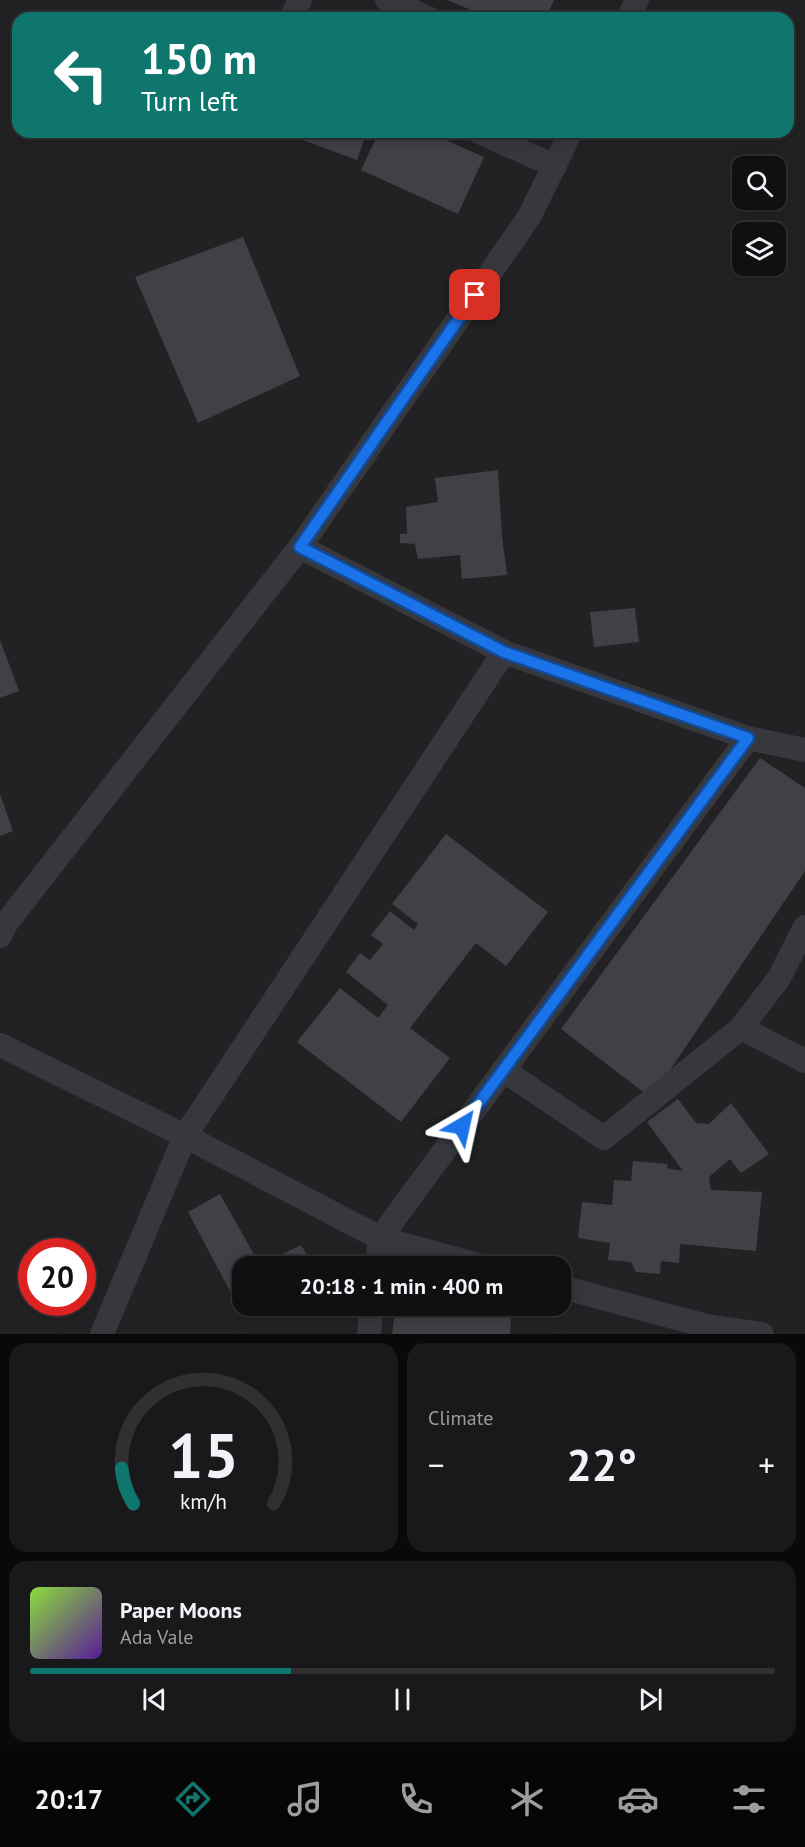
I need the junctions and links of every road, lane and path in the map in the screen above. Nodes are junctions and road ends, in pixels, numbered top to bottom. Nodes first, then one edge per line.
1 (387, 0) edge
2 (414, 12) edge
3 (496, 138) edge
4 (569, 138) edge
5 (555, 166) junction
6 (300, 547) junction
7 (504, 652) junction
8 (748, 738) junction
9 (805, 750) edge
10 (2, 924) edge
11 (805, 927) edge
12 (741, 1028) junction
13 (0, 1045) edge
14 (805, 1061) edge
15 (503, 1070) junction
16 (185, 1136) junction
17 (380, 1238) junction
18 (378, 1256) edge
19 (446, 1256) edge
20 (571, 1290) edge
21 (371, 1316) edge
22 (102, 1334) edge
23 (369, 1334) edge
24 (762, 1334) edge

1 - 2 lane
3 - 5 lane
4 - 5 lane
5 - 6 lane
6 - 7 lane
6 - 10 lane
7 - 8 lane
7 - 16 lane
8 - 9 lane
8 - 15 lane
11 - 12 lane
12 - 14 lane
12 - 15 lane
13 - 16 lane
15 - 17 lane
16 - 17 lane
16 - 22 lane
17 - 18 lane
17 - 19 lane
20 - 24 lane
21 - 23 lane

